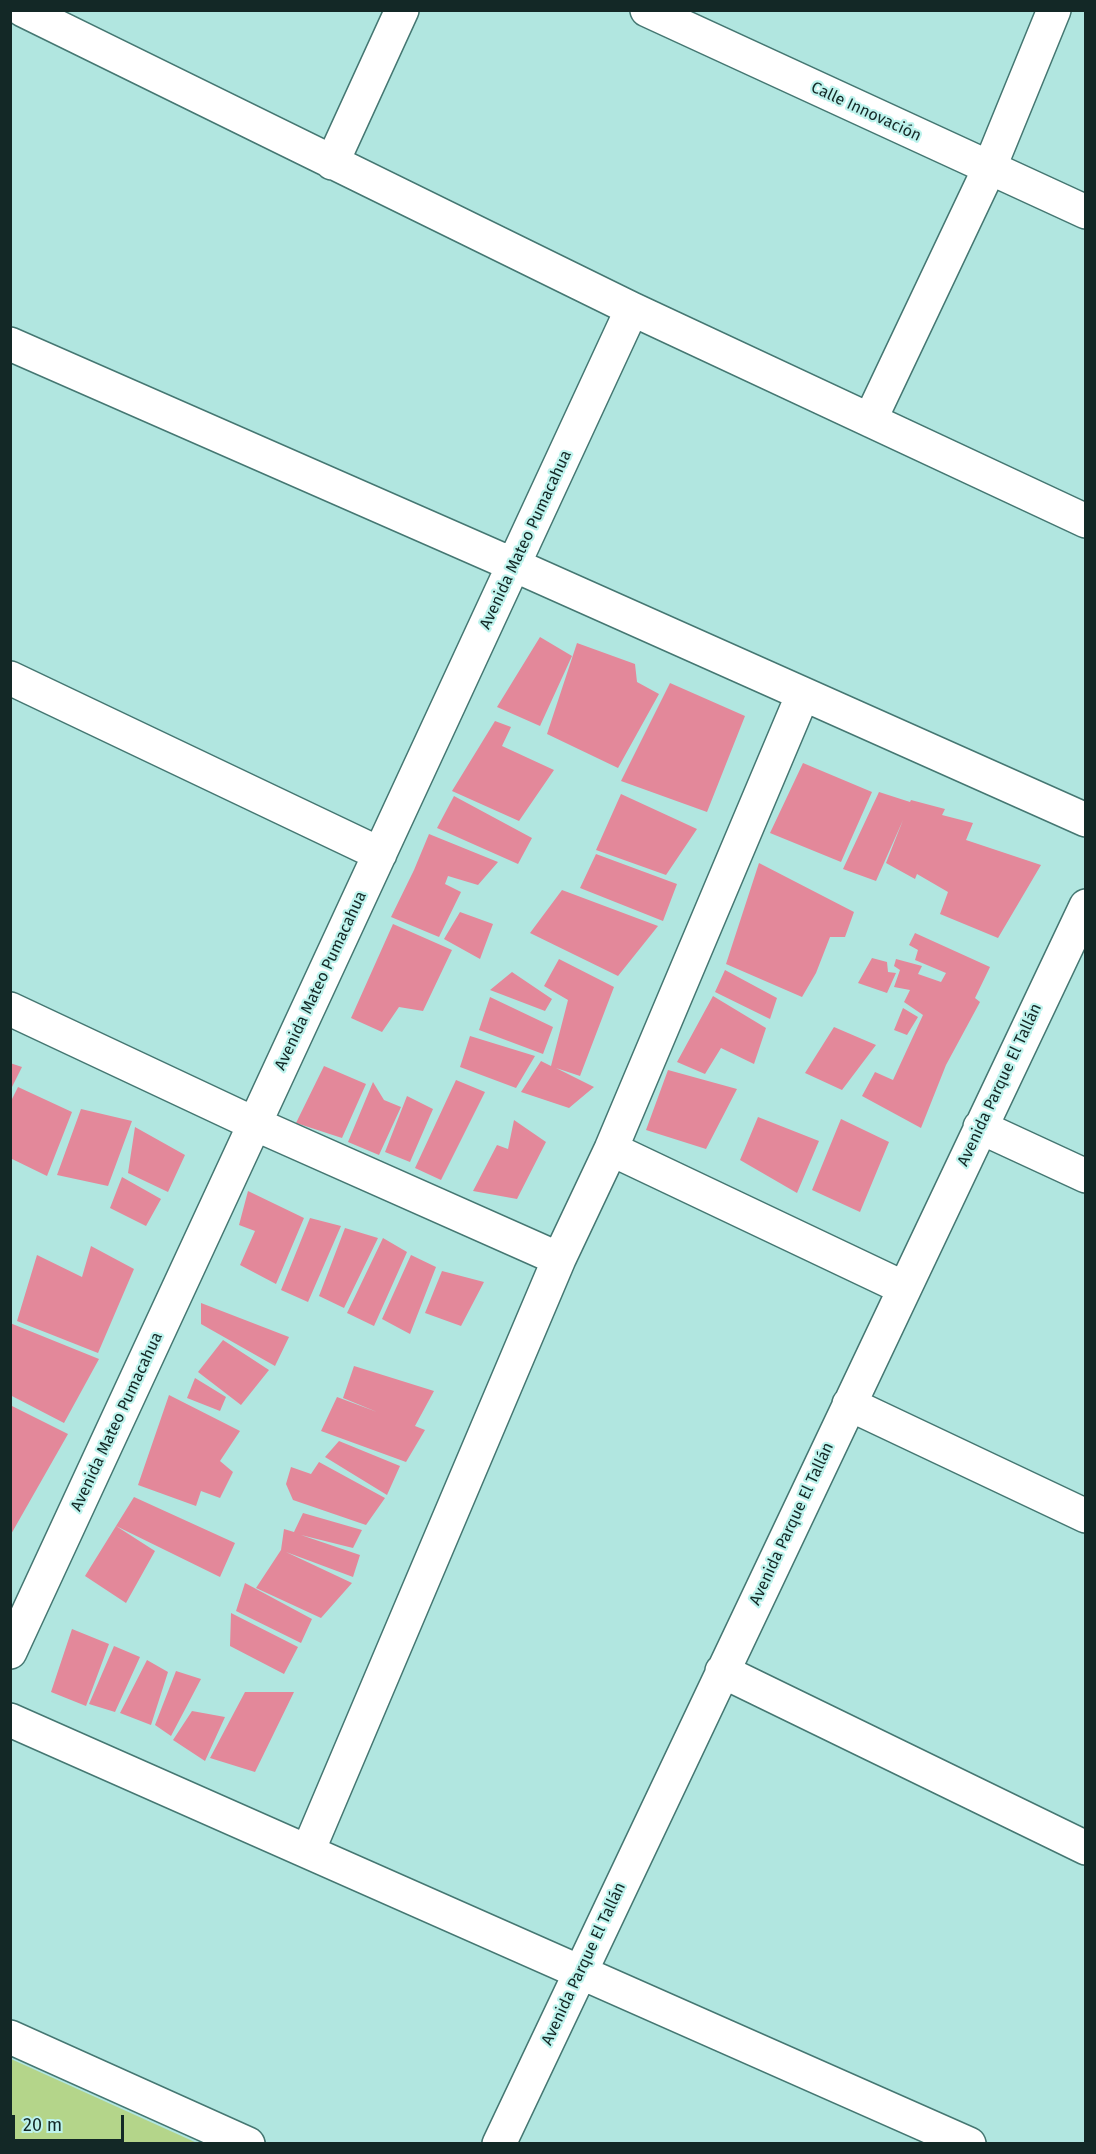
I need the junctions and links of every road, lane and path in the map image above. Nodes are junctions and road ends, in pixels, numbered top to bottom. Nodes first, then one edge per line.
1 (23, 10) edge
2 (402, 10) edge
3 (647, 10) edge
4 (1054, 10) edge
5 (332, 162) junction
6 (989, 169) junction
7 (1086, 212) edge
8 (632, 309) junction
9 (10, 344) edge
10 (870, 420) junction
11 (1086, 521) edge
12 (514, 565) junction
13 (10, 678) edge
14 (803, 694) junction
15 (1086, 820) edge
16 (380, 854) junction
17 (1086, 906) edge
18 (10, 1009) edge
19 (255, 1124) junction
20 (980, 1127) junction
21 (611, 1149) junction
22 (1086, 1176) edge
23 (559, 1259) junction
24 (904, 1288) junction
25 (849, 1404) junction
26 (1086, 1516) edge
27 (10, 1652) edge
28 (722, 1671) junction
29 (10, 1720) edge
30 (1086, 1848) edge
31 (308, 1851) junction
32 (580, 1971) junction
33 (10, 2037) edge
34 (248, 2144) edge
35 (499, 2144) edge
36 (969, 2144) edge

1 - 5 street
2 - 5 street
3 - 6 street, Calle Innovación
4 - 6 street
5 - 8 street
6 - 7 street, Calle Innovación
6 - 10 street
8 - 10 street
8 - 12 street, Avenida Mateo Pumacahua
9 - 12 street
10 - 11 street
12 - 14 street
12 - 16 street, Avenida Mateo Pumacahua
13 - 16 street
14 - 15 street
14 - 21 street
16 - 19 street, Avenida Mateo Pumacahua
17 - 20 street, Avenida Parque El Tallán
18 - 19 street
19 - 23 street
19 - 27 street, Avenida Mateo Pumacahua
20 - 22 street
20 - 24 street, Avenida Parque El Tallán
21 - 23 street
21 - 24 street
23 - 31 street
24 - 25 street, Avenida Parque El Tallán
25 - 26 street
25 - 28 street, Avenida Parque El Tallán
28 - 30 street
28 - 32 street, Avenida Parque El Tallán
29 - 31 street
31 - 32 street
32 - 35 street, Avenida Parque El Tallán
32 - 36 street
33 - 34 street

